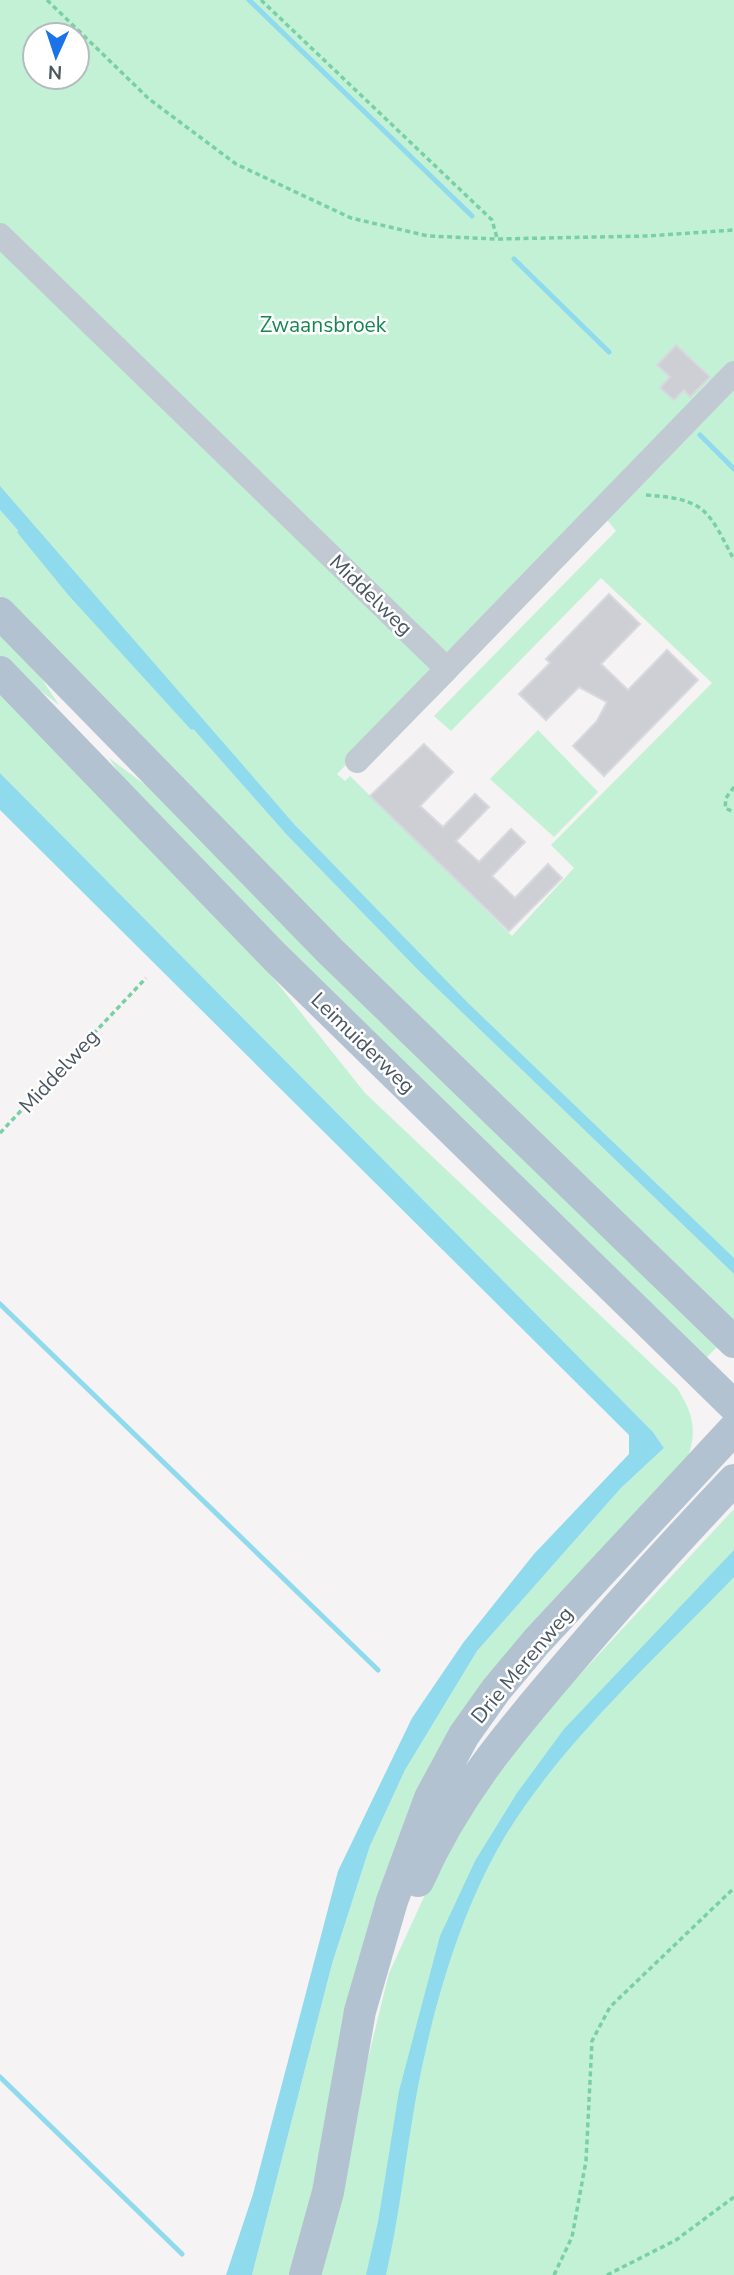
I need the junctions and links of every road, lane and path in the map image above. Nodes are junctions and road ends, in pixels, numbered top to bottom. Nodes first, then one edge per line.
1 (47, 0) edge
2 (261, 0) edge
3 (734, 230) edge
4 (0, 235) edge
5 (497, 239) junction
6 (734, 373) edge
7 (617, 494) junction
8 (734, 560) edge
9 (0, 613) edge
10 (447, 669) junction
11 (0, 672) edge
12 (357, 761) dead end
13 (734, 787) edge
14 (734, 812) edge
15 (146, 978) dead end
16 (0, 1133) edge
17 (734, 1342) edge
18 (734, 1406) edge
19 (734, 1429) edge
20 (734, 1479) edge
21 (734, 1888) edge
22 (345, 2108) junction
23 (734, 2197) edge
24 (305, 2275) edge
25 (554, 2275) edge
26 (607, 2275) edge

1 - 5 path
2 - 5 path
3 - 5 path
4 - 10 lane, Middelweg
6 - 7 lane
7 - 8 path
7 - 10 lane
9 - 17 main road, Leimuiderweg
10 - 12 lane
11 - 18 main road, Leimuiderweg
13 - 14 path
15 - 16 path, Middelweg
19 - 22 main road, Drie Merenweg
20 - 22 main road, Drie Merenweg
21 - 25 path
22 - 24 main road, Drie Merenweg
23 - 26 path

